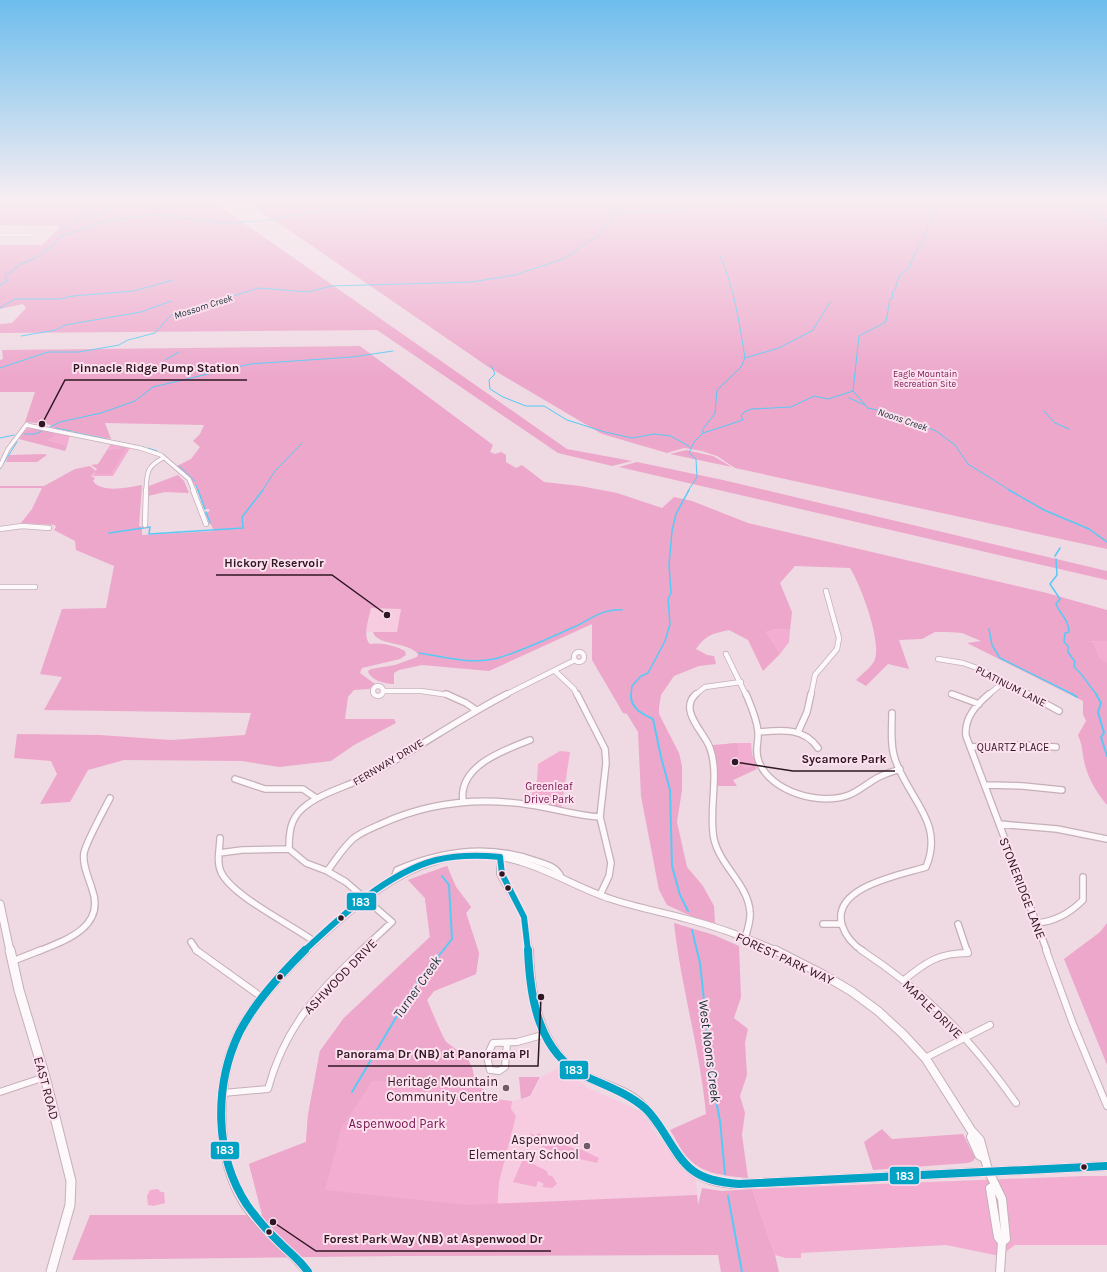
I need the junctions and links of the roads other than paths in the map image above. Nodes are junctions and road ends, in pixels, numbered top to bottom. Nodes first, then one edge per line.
1 (163, 458) junction
2 (0, 466) edge
3 (206, 524) dead end
4 (145, 525) dead end
5 (49, 528) dead end
6 (0, 529) edge
7 (0, 587) edge
8 (35, 587) dead end
9 (826, 591) dead end
10 (726, 654) dead end
11 (938, 659) dead end
12 (575, 660) dead end
13 (555, 671) junction
14 (1005, 681) junction
15 (741, 682) junction
16 (384, 691) dead end
17 (951, 694) dead end
18 (979, 704) junction
19 (476, 710) junction
20 (1059, 710) dead end
21 (892, 713) dead end
22 (758, 732) junction
23 (798, 732) junction
24 (530, 740) dead end
25 (970, 747) junction
26 (1056, 747) dead end
27 (818, 748) dead end
28 (900, 770) junction
29 (235, 779) dead end
30 (985, 785) junction
31 (1062, 790) dead end
32 (110, 798) dead end
33 (316, 798) junction
34 (463, 801) junction
35 (600, 817) junction
36 (999, 824) junction
37 (220, 838) dead end
38 (1107, 839) edge
39 (289, 849) junction
40 (219, 853) junction
41 (500, 857) junction
42 (327, 871) junction
43 (561, 877) junction
44 (394, 878) junction
45 (1083, 878) dead end
46 (600, 895) junction
47 (367, 899) junction
48 (0, 904) edge
49 (1036, 923) junction
50 (823, 924) dead end
51 (841, 924) junction
52 (958, 924) dead end
53 (745, 939) junction
54 (191, 942) dead end
55 (315, 942) junction
56 (12, 961) junction
57 (904, 980) junction
58 (263, 998) junction
59 (990, 1025) dead end
60 (546, 1034) junction
61 (964, 1039) junction
62 (507, 1043) junction
63 (925, 1058) junction
64 (44, 1077) junction
65 (0, 1092) edge
66 (223, 1093) junction
67 (1016, 1103) dead end
68 (1107, 1106) edge
69 (1107, 1166) edge
70 (989, 1171) junction
71 (51, 1272) edge
72 (308, 1272) edge
73 (1000, 1272) edge

1 - 2 street
1 - 3 street
1 - 4 street
5 - 6 street
7 - 8 street
9 - 23 street
10 - 15 street
11 - 14 street, PLATINUM LANE
12 - 13 street, FERNWAY DRIVE
13 - 19 street, FERNWAY DRIVE
13 - 35 street
14 - 18 street, STONERIDGE LANE
14 - 20 street, PLATINUM LANE
15 - 22 street
15 - 53 street
16 - 19 street
17 - 18 street
18 - 25 street, STONERIDGE LANE
19 - 33 street, FERNWAY DRIVE
21 - 28 street
22 - 23 street
22 - 28 street
23 - 27 street
24 - 34 street
25 - 26 street, QUARTZ PLACE
25 - 30 street, STONERIDGE LANE
28 - 51 street
29 - 33 street
30 - 31 street
30 - 36 street, STONERIDGE LANE
32 - 56 street
33 - 39 street, FERNWAY DRIVE
34 - 35 street
34 - 42 street
35 - 46 street
36 - 38 street
36 - 49 street, STONERIDGE LANE
37 - 40 street
39 - 40 street
39 - 42 street
40 - 55 street
41 - 43 street, FOREST PARK WAY
41 - 44 street, FOREST PARK WAY
41 - 60 street
42 - 47 street
43 - 44 street, FOREST PARK WAY
43 - 46 street, FOREST PARK WAY
44 - 47 street, FOREST PARK WAY
45 - 49 street
46 - 53 street, FOREST PARK WAY
47 - 55 street, FOREST PARK WAY
47 - 66 street, ASHWOOD DRIVE
48 - 56 main road, EAST ROAD
49 - 68 street, STONERIDGE LANE
50 - 51 street
51 - 57 street, MAPLE DRIVE
52 - 57 street
53 - 63 street, FOREST PARK WAY
54 - 58 street
55 - 58 street, FOREST PARK WAY
56 - 64 main road, EAST ROAD
57 - 61 street, MAPLE DRIVE
58 - 66 street, FOREST PARK WAY
59 - 61 street
60 - 62 street
60 - 70 street
61 - 63 street
61 - 67 street, MAPLE DRIVE
62 - 62 street
63 - 70 street, FOREST PARK WAY
64 - 65 street
64 - 71 main road, EAST ROAD
66 - 72 street, FOREST PARK WAY
69 - 70 street
70 - 73 street, FOREST PARK WAY

